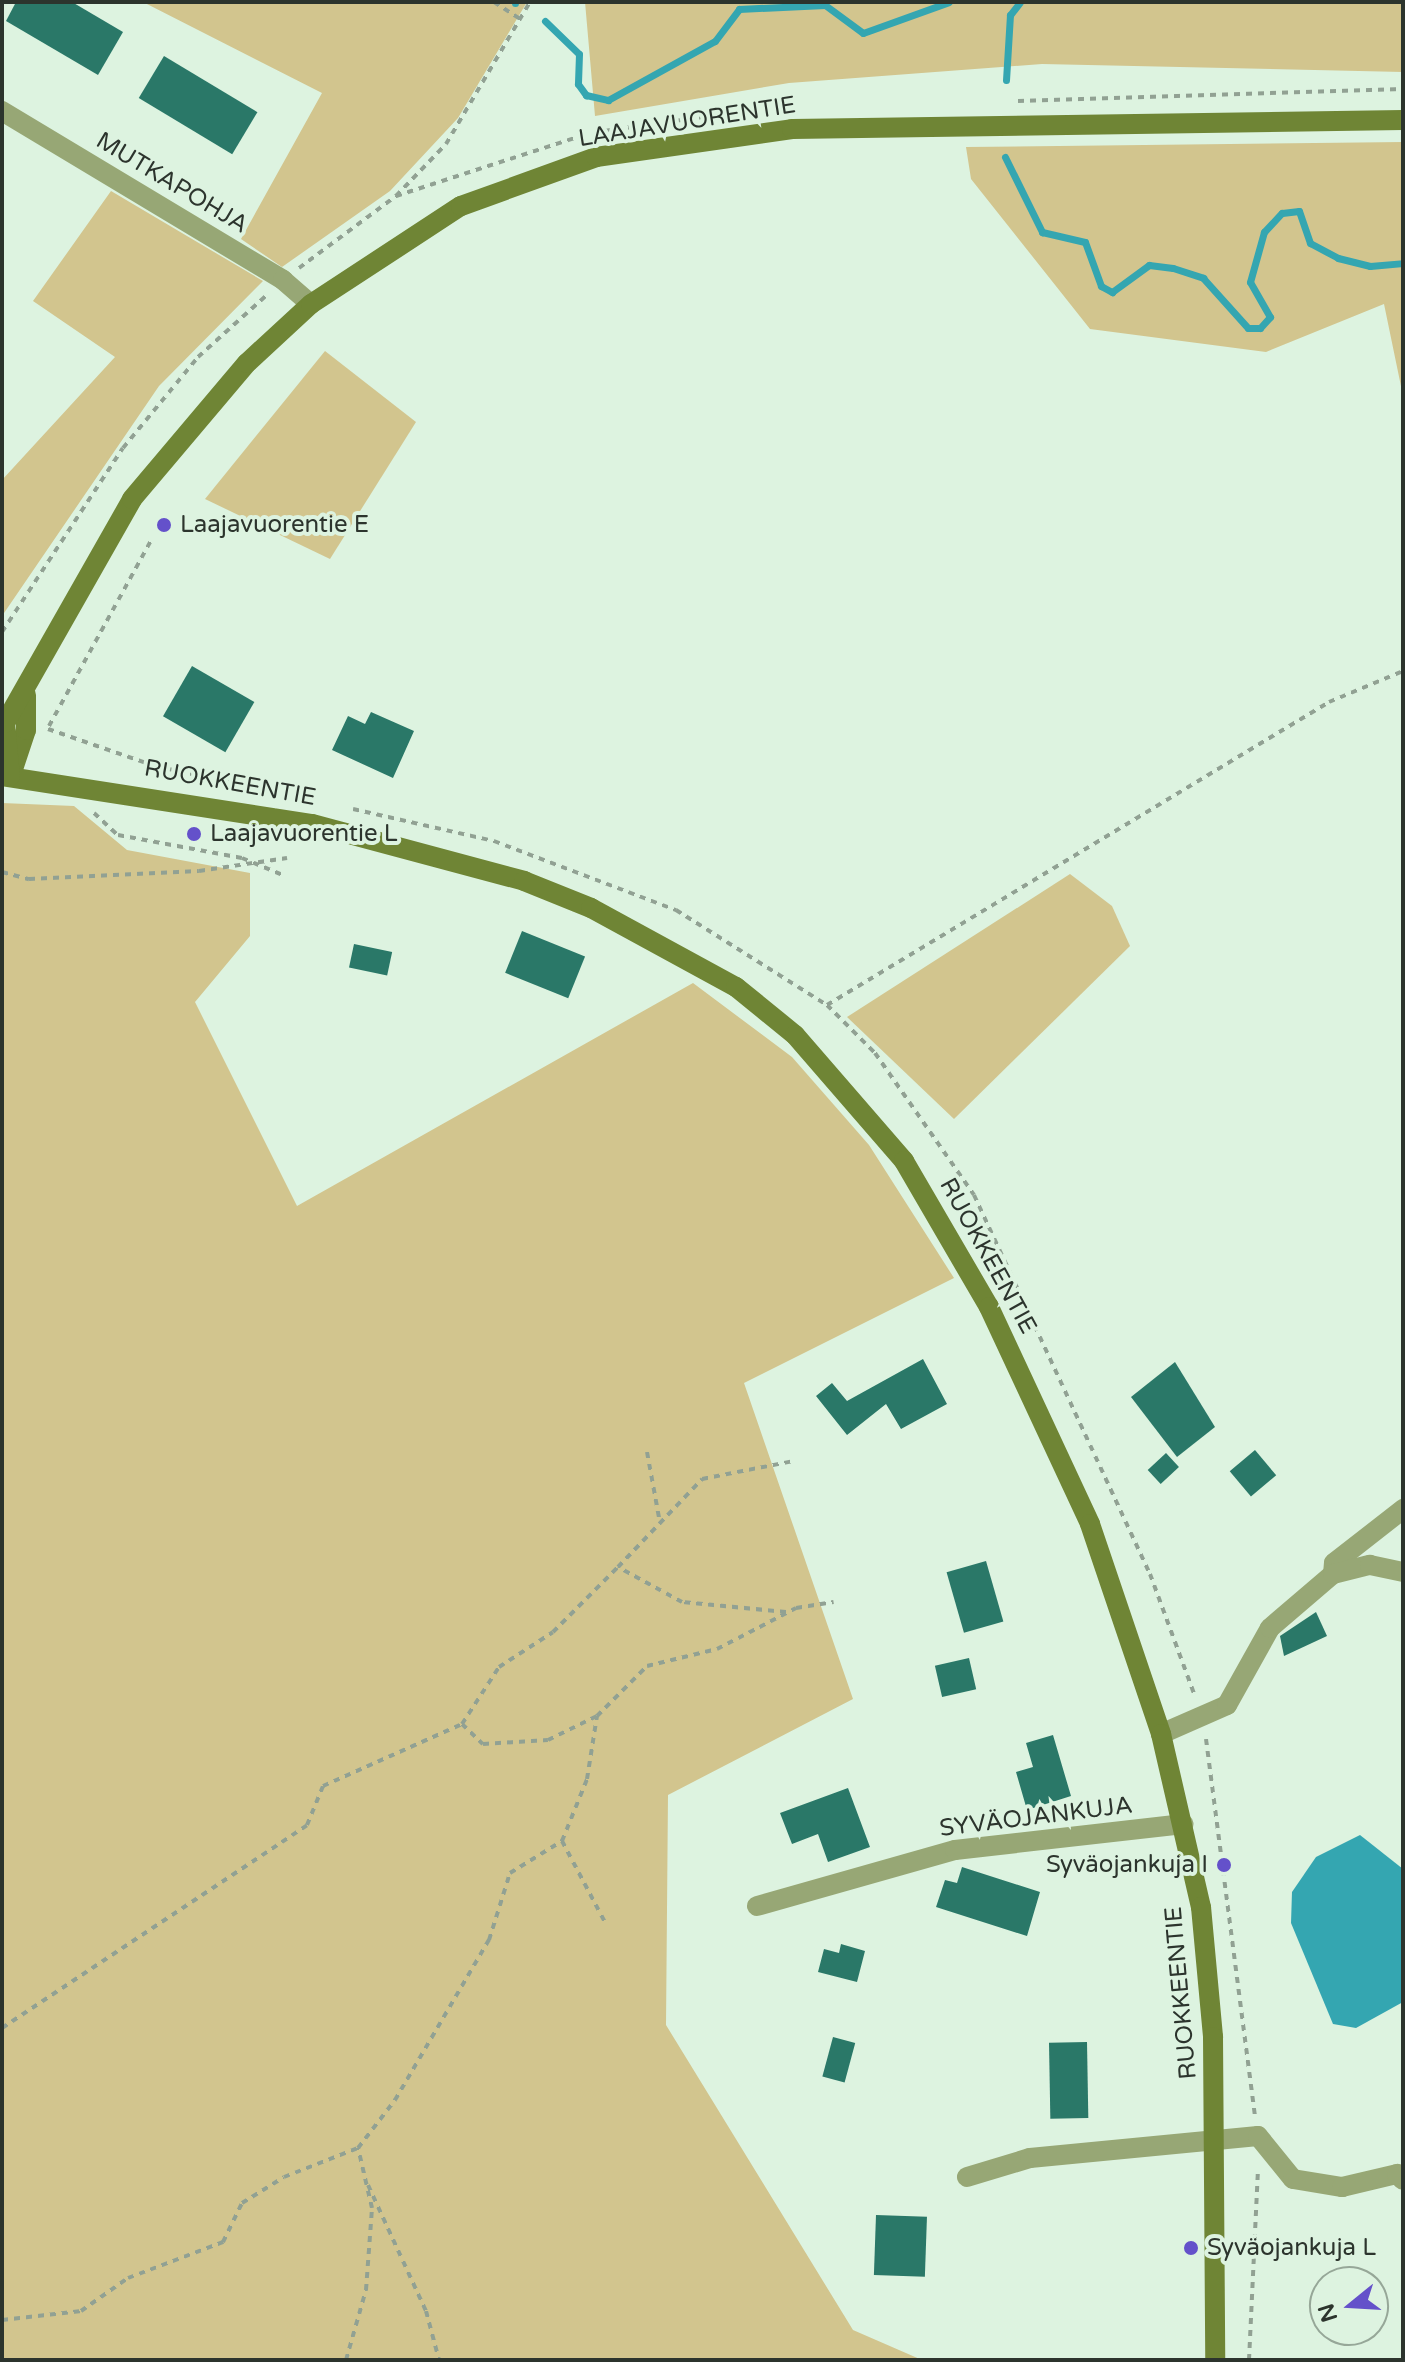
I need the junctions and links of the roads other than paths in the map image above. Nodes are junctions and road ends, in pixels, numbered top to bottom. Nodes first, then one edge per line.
1 (2, 111) edge
2 (1403, 120) edge
3 (311, 304) junction
4 (26, 695) junction
5 (6, 776) edge
6 (1403, 1509) edge
7 (1403, 1572) edge
8 (1333, 1574) junction
9 (1161, 1734) junction
10 (1184, 1824) junction
11 (757, 1906) dead end
12 (1219, 2136) junction
13 (967, 2177) dead end
14 (1403, 2180) edge
15 (1215, 2360) edge

1 - 3 street, MUTKAPOHJA
2 - 3 street, LAAJAVUORENTIE
3 - 4 street, LAAJAVUORENTIE
4 - 5 street, LAAJAVUORENTIE
4 - 5 street, LAAJAVUORENTIE
5 - 9 street, RUOKKEENTIE
6 - 8 street
7 - 8 street
8 - 9 street
9 - 10 street, RUOKKEENTIE
10 - 11 street, SYVÄOJANKUJA
10 - 12 street, RUOKKEENTIE
12 - 13 street
12 - 14 street
12 - 15 street, RUOKKEENTIE

